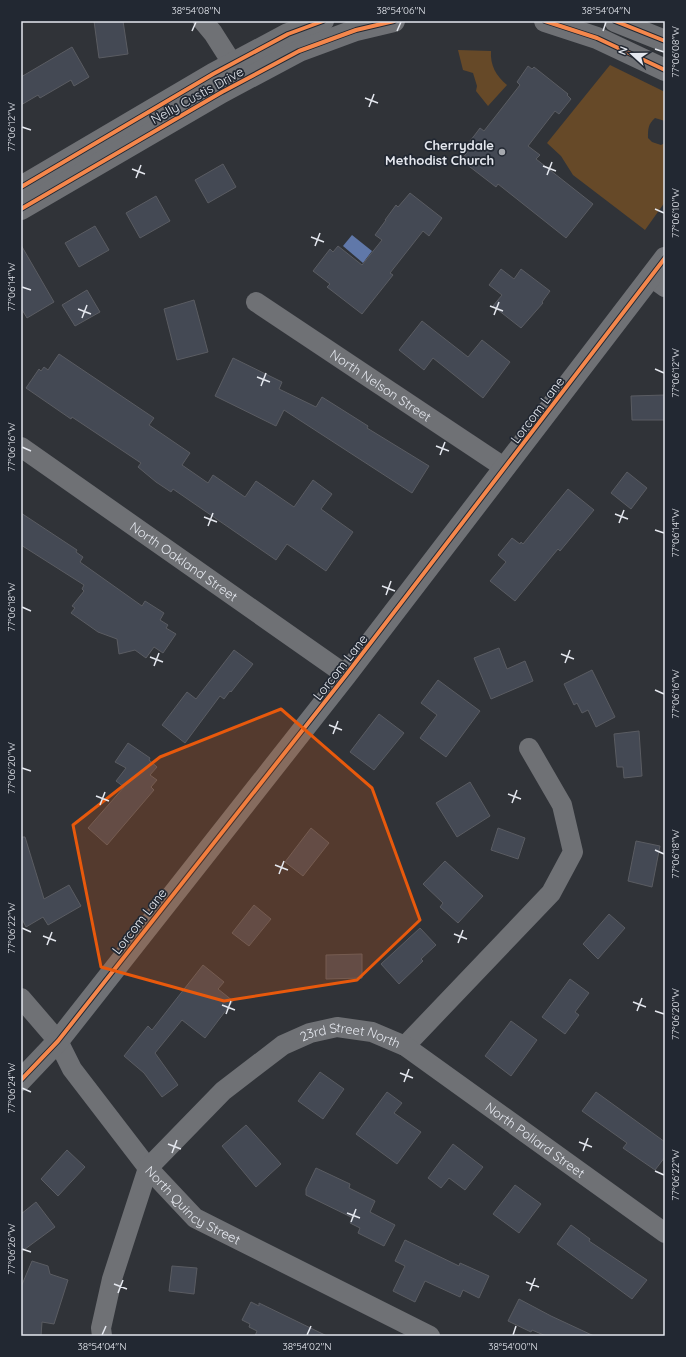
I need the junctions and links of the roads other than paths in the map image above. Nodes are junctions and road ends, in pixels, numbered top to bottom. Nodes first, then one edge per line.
1 (203, 21) edge
2 (323, 21) edge
3 (394, 21) edge
4 (545, 21) edge
5 (614, 21) edge
6 (665, 41) edge
7 (665, 70) edge
8 (238, 72) junction
9 (21, 187) edge
10 (21, 209) edge
11 (665, 258) edge
12 (658, 282) edge
13 (256, 302) dead end
14 (21, 447) edge
15 (505, 468) junction
16 (346, 675) junction
17 (529, 748) dead end
18 (21, 998) edge
19 (58, 1041) junction
20 (405, 1046) junction
21 (21, 1080) edge
22 (148, 1168) junction
23 (665, 1233) edge
24 (102, 1336) edge
25 (430, 1336) edge

1 - 8 street
2 - 8 street, Nelly Custis Drive
3 - 8 street, Nelly Custis Drive
4 - 7 street
5 - 6 street
8 - 9 street, Nelly Custis Drive
8 - 10 street, Nelly Custis Drive
11 - 12 street, Lorcom Lane
12 - 15 street, Lorcom Lane
13 - 15 street, North Nelson Street
14 - 16 street, North Oakland Street
15 - 16 street, Lorcom Lane
16 - 19 street, Lorcom Lane
17 - 20 street, 23rd Street North
18 - 19 street, North Quincy Street
19 - 21 street, Lorcom Lane
19 - 22 street, North Quincy Street
20 - 22 street, 23rd Street North
20 - 23 street, North Pollard Street
22 - 24 street, 23rd Street North
22 - 25 street, North Quincy Street

